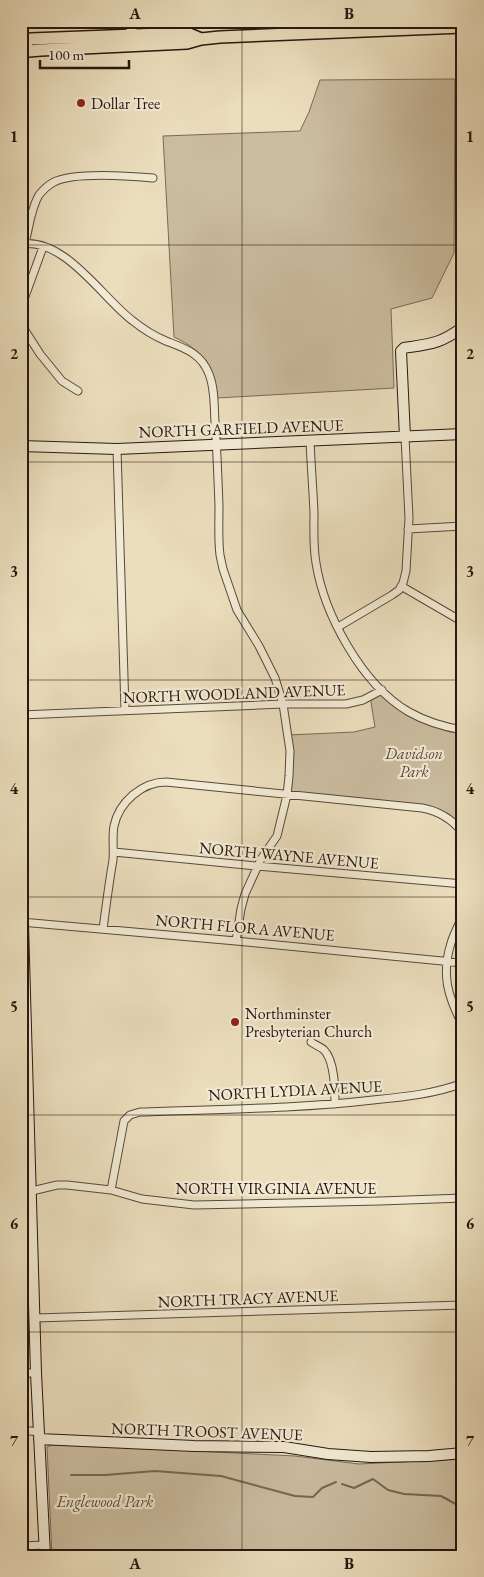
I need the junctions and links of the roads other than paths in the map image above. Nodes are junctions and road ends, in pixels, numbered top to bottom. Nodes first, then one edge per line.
1 (132, 21) edge
2 (463, 27) edge
3 (131, 34) junction
4 (201, 39) junction
5 (21, 46) edge
6 (131, 47) junction
7 (41, 50) junction
8 (21, 59) edge
9 (154, 178) dead end
10 (23, 244) edge
11 (43, 247) junction
12 (463, 326) edge
13 (78, 391) dead end
14 (463, 434) edge
15 (405, 437) junction
16 (310, 440) junction
17 (216, 444) junction
18 (21, 446) edge
19 (117, 449) junction
20 (463, 526) edge
21 (408, 529) junction
22 (401, 586) junction
23 (463, 622) edge
24 (338, 627) junction
25 (382, 690) junction
26 (283, 704) junction
27 (125, 710) junction
28 (21, 715) edge
29 (463, 730) edge
30 (287, 795) junction
31 (463, 832) edge
32 (114, 852) junction
33 (21, 856) edge
34 (257, 866) junction
35 (463, 884) edge
36 (463, 911) edge
37 (22, 922) edge
38 (103, 929) junction
39 (236, 941) junction
40 (448, 962) junction
41 (463, 963) edge
42 (463, 1026) edge
43 (311, 1042) dead end
44 (463, 1083) edge
45 (335, 1104) junction
46 (25, 1116) edge
47 (111, 1190) junction
48 (32, 1191) junction
49 (463, 1198) edge
50 (34, 1284) junction
51 (21, 1285) edge
52 (463, 1305) edge
53 (35, 1318) junction
54 (36, 1372) junction
55 (21, 1373) edge
56 (21, 1430) edge
57 (39, 1436) junction
58 (463, 1453) edge
59 (21, 1546) edge
60 (45, 1550) edge

1 - 3 street
2 - 4 main road
3 - 4 main road
3 - 5 main road
3 - 6 street
4 - 6 main road
5 - 7 main road
6 - 7 main road
7 - 8 main road
9 - 10 street
10 - 11 street
11 - 13 street
11 - 17 street
12 - 15 street
14 - 15 street, NORTH GARFIELD AVENUE
15 - 16 street, NORTH GARFIELD AVENUE
15 - 21 street
16 - 17 street, NORTH GARFIELD AVENUE
16 - 24 street
17 - 19 street, NORTH GARFIELD AVENUE
17 - 26 street
18 - 19 street, NORTH GARFIELD AVENUE
19 - 27 street
20 - 21 street
21 - 22 street
22 - 23 street
22 - 24 street
24 - 25 street
25 - 26 street, NORTH WOODLAND AVENUE
25 - 29 street
26 - 27 street, NORTH WOODLAND AVENUE
26 - 30 street
27 - 28 street, NORTH WOODLAND AVENUE
30 - 31 street
30 - 32 street
30 - 34 street
32 - 34 street, NORTH WAYNE AVENUE
32 - 38 street
33 - 37 street
34 - 35 street, NORTH WAYNE AVENUE
34 - 39 street
36 - 40 street
37 - 38 street, NORTH FLORA AVENUE
37 - 46 street
38 - 39 street, NORTH FLORA AVENUE
39 - 40 street, NORTH FLORA AVENUE
40 - 41 street, NORTH FLORA AVENUE
40 - 42 street
43 - 45 street
44 - 45 street, NORTH LYDIA AVENUE
45 - 47 street, NORTH LYDIA AVENUE
46 - 48 street
47 - 48 street, NORTH VIRGINIA AVENUE
47 - 49 street, NORTH VIRGINIA AVENUE
48 - 50 street
50 - 51 street
50 - 53 street
52 - 53 street, NORTH TRACY AVENUE
53 - 54 street
54 - 55 street
54 - 57 street
56 - 57 street
57 - 58 street, NORTH TROOST AVENUE
57 - 60 street
59 - 60 street

